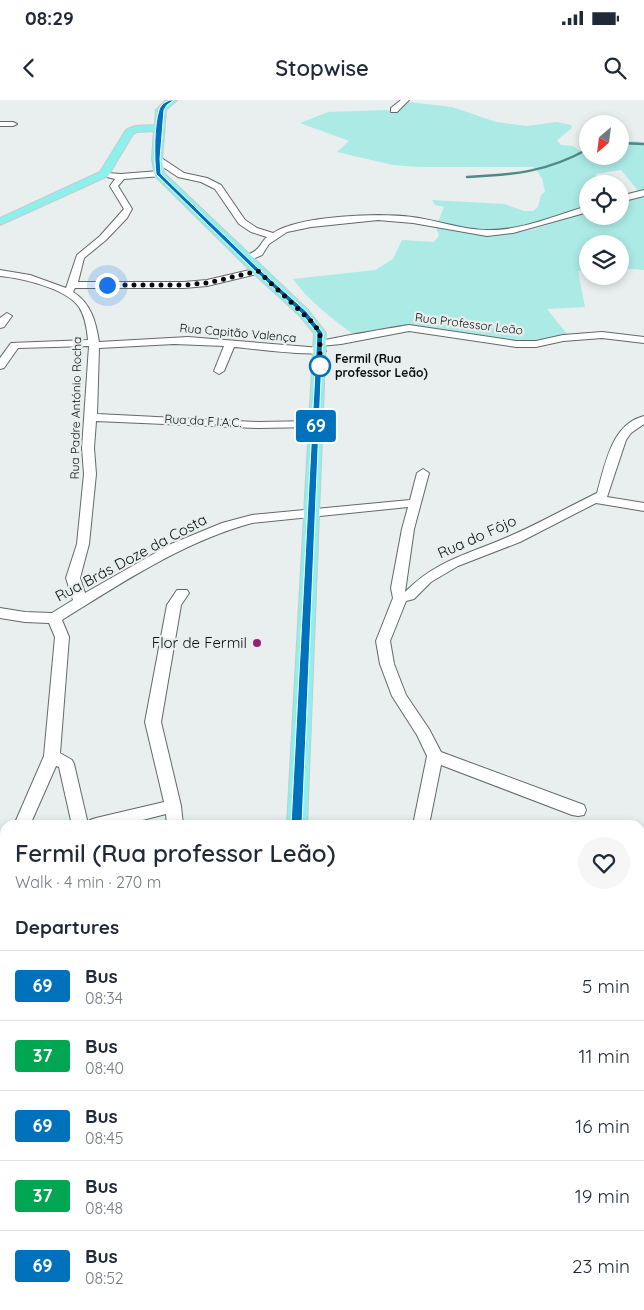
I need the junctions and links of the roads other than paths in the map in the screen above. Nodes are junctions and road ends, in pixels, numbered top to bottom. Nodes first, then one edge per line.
1 (172, 100) edge
2 (405, 100) edge
3 (394, 110) dead end
4 (0, 124) edge
5 (13, 124) dead end
6 (159, 128) junction
7 (157, 159) junction
8 (104, 174) junction
9 (159, 174) junction
10 (120, 177) junction
11 (644, 193) edge
12 (629, 197) edge
13 (579, 212) edge
14 (2, 218) edge
15 (274, 236) junction
16 (246, 259) junction
17 (258, 271) junction
18 (0, 273) edge
19 (70, 289) junction
20 (7, 316) dead end
21 (0, 325) edge
22 (644, 340) edge
23 (230, 343) junction
24 (93, 344) junction
25 (320, 347) junction
26 (0, 364) edge
27 (219, 371) dead end
28 (91, 417) junction
29 (644, 419) edge
30 (316, 424) junction
31 (423, 472) dead end
32 (595, 499) junction
33 (413, 503) junction
34 (644, 507) edge
35 (313, 513) junction
36 (182, 593) dead end
37 (400, 598) junction
38 (81, 602) junction
39 (0, 613) edge
40 (54, 618) junction
41 (52, 756) junction
42 (435, 756) junction
43 (173, 806) junction
44 (578, 810) dead end
45 (24, 820) edge
46 (79, 820) edge
47 (116, 820) edge
48 (174, 820) edge
49 (297, 820) edge
50 (422, 820) edge

1 - 6 main road
2 - 3 street
4 - 5 street
6 - 7 main road
6 - 8 main road
7 - 9 main road
7 - 15 street
8 - 10 street
8 - 14 main road
9 - 10 street
9 - 16 main road
10 - 19 street
11 - 12 street
13 - 15 street
15 - 16 street
16 - 17 main road
17 - 19 street
17 - 25 main road
18 - 19 street, Rua Padre António Rocha
19 - 24 street, Rua Padre António Rocha
20 - 21 street
22 - 25 street, Rua Professor Leão
23 - 24 street, Rua Capitão Valença
23 - 25 street, Rua Capitão Valença
23 - 27 street
24 - 26 street, Rua Capitão Valença
24 - 28 street, Rua Padre António Rocha
25 - 30 main road
28 - 30 street, Rua da F.I.A.C.
28 - 38 street, Rua Padre António Rocha
29 - 32 street
30 - 35 main road
31 - 33 street
32 - 34 street
32 - 37 street, Rua do Fôjo
33 - 35 street, Rua Brás Doze da Costa
33 - 37 street
35 - 38 street, Rua Brás Doze da Costa
35 - 49 main road
36 - 43 street
37 - 42 street
38 - 40 street, Rua Brás Doze da Costa
39 - 40 street
40 - 41 street
41 - 45 street
41 - 46 street
42 - 44 street
42 - 50 street
43 - 47 street
43 - 48 street

